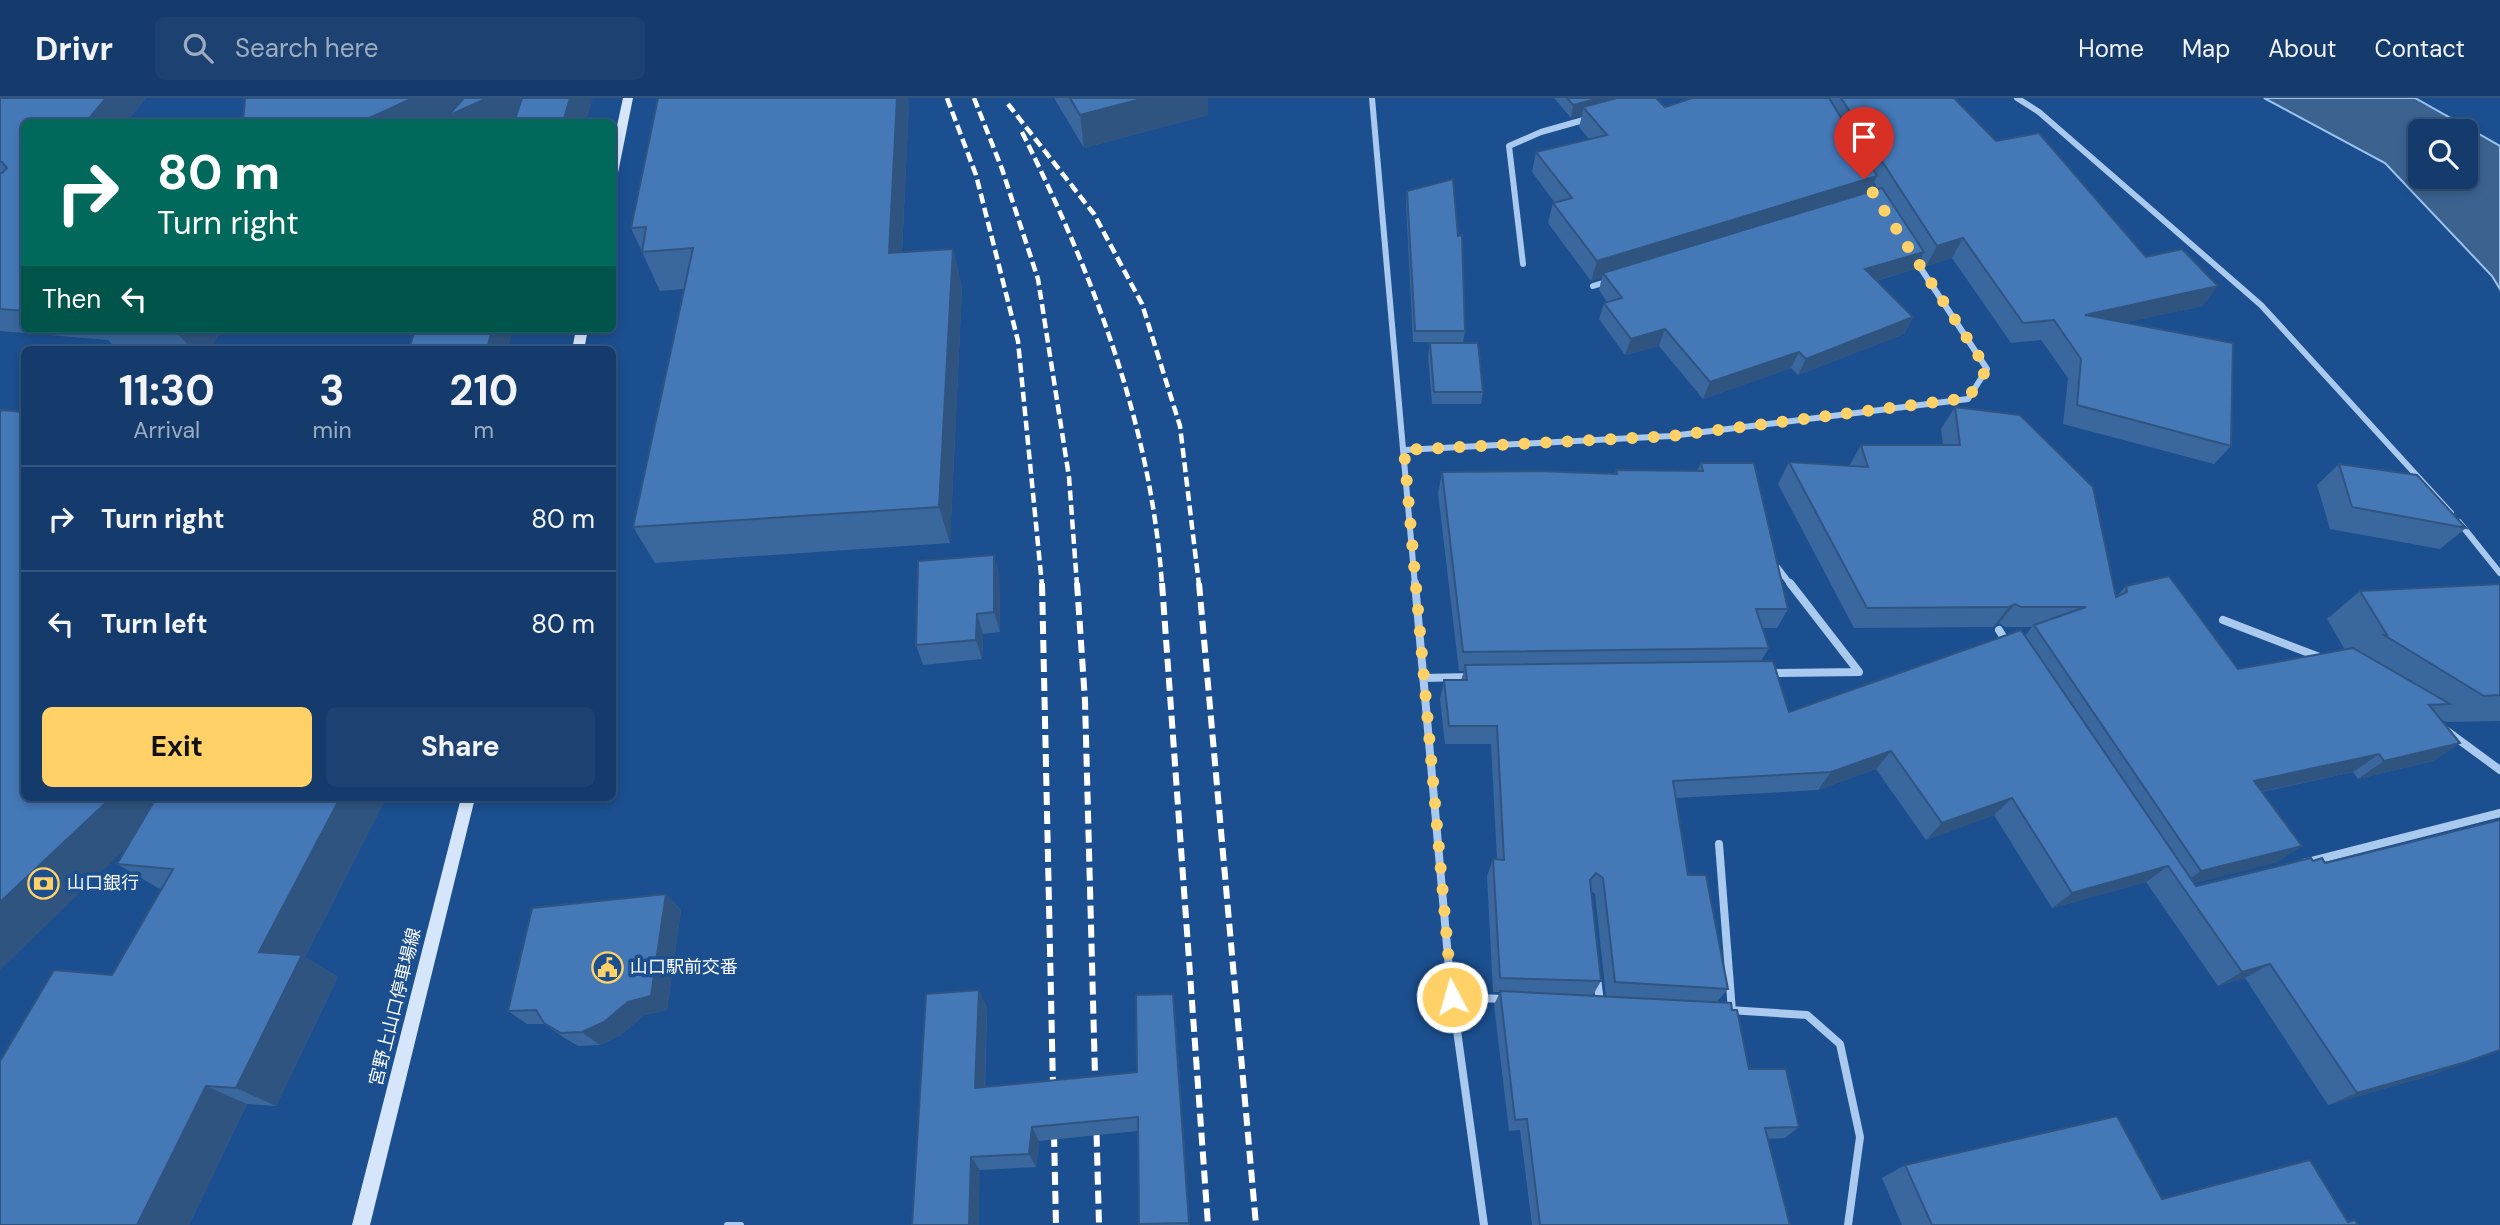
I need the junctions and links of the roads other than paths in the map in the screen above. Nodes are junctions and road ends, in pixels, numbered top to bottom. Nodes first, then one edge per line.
1 (628, 98) edge
2 (1372, 98) edge
3 (2017, 98) edge
4 (1595, 117) edge
5 (616, 158) edge
6 (1906, 245) edge
7 (1523, 264) dead end
8 (1619, 278) edge
9 (1593, 286) dead end
10 (1404, 450) junction
11 (1778, 568) edge
12 (2500, 573) edge
13 (2222, 620) dead end
14 (1999, 631) edge
15 (2014, 653) edge
16 (2334, 663) edge
17 (1764, 674) edge
18 (1477, 677) edge
19 (1423, 678) junction
20 (2441, 726) edge
21 (2500, 770) edge
22 (467, 801) edge
23 (2500, 813) edge
24 (1719, 844) dead end
25 (2297, 864) edge
26 (1595, 962) edge
27 (1452, 997) junction
28 (1519, 1000) edge
29 (1586, 1002) edge
30 (1600, 1002) junction
31 (1613, 1003) edge
32 (1718, 1010) edge
33 (1732, 1011) junction
34 (361, 1225) edge
35 (727, 1225) edge
36 (741, 1225) edge
37 (1484, 1225) edge
38 (1848, 1225) edge

1 - 5 main road
2 - 10 street
3 - 12 street
4 - 7 street
6 - 10 street
8 - 9 street
10 - 19 street
11 - 17 street
13 - 16 street
14 - 15 street
18 - 19 street
19 - 27 street
20 - 21 street
22 - 34 main road, 宮野上山口停車場線
23 - 25 street
24 - 33 street
26 - 30 street
27 - 28 street
27 - 37 street
29 - 30 street
30 - 31 street
32 - 33 street
33 - 38 street
35 - 36 lane

